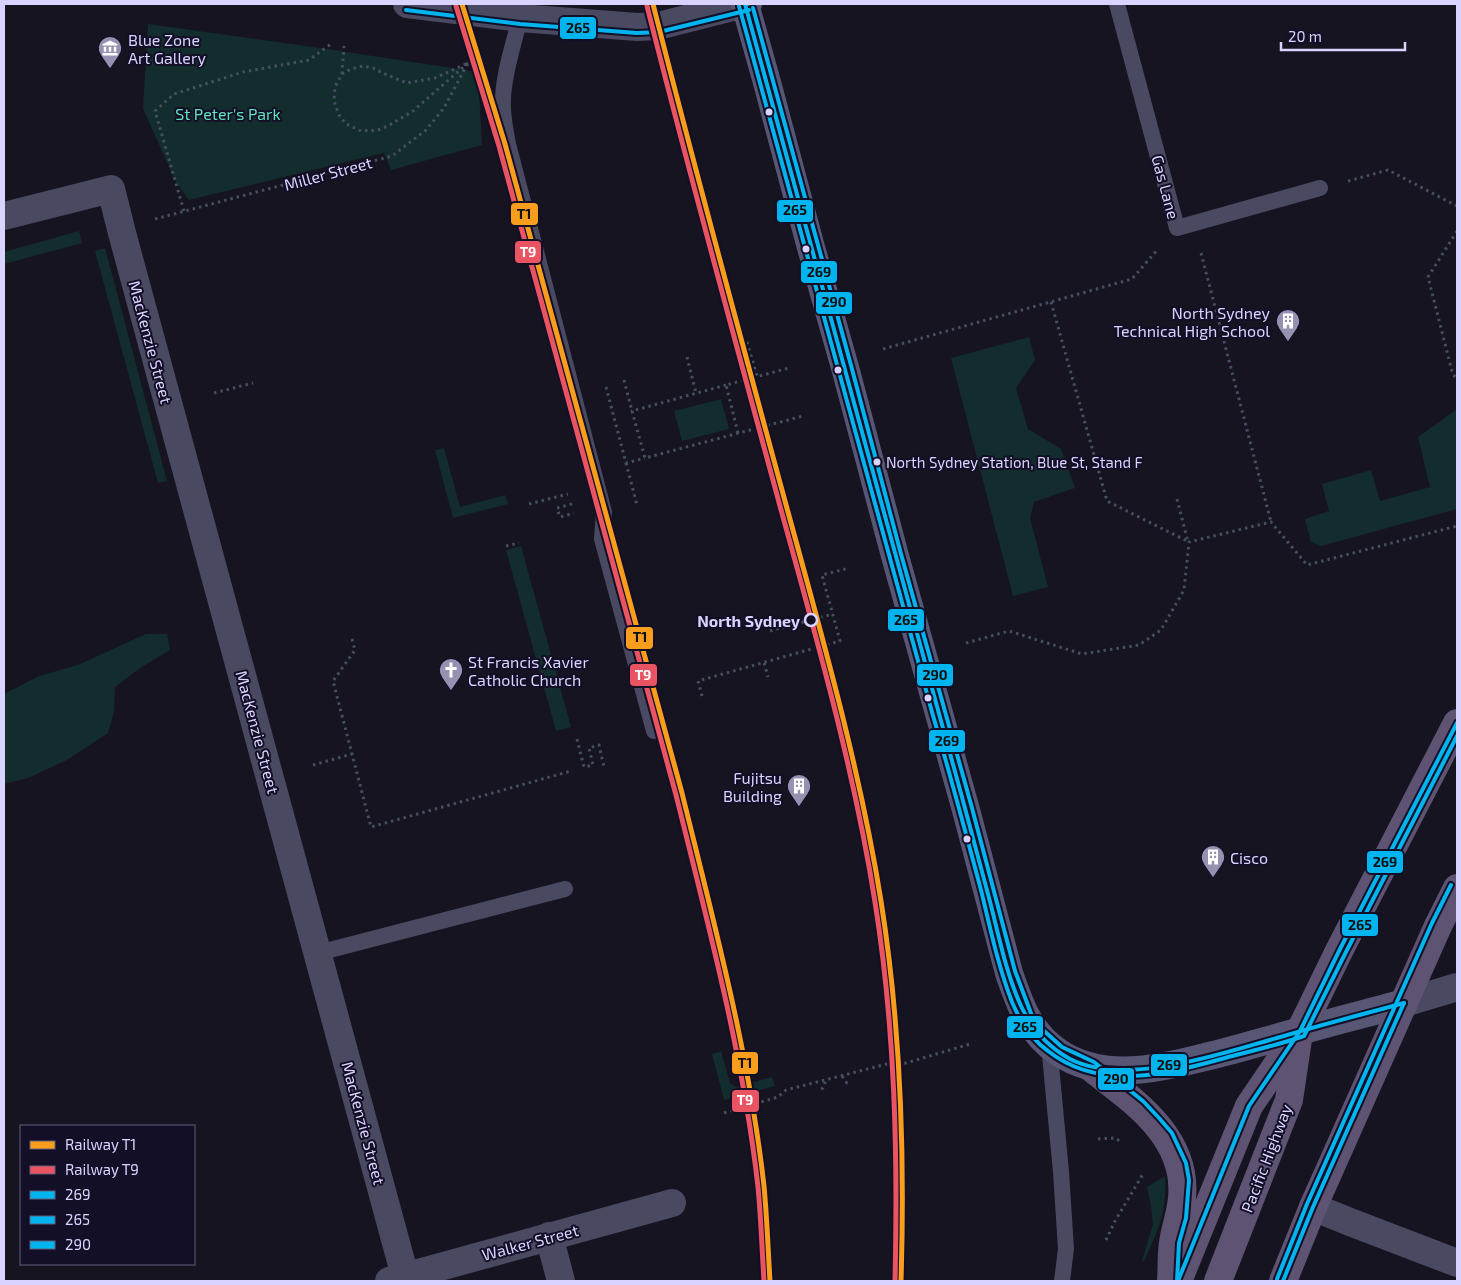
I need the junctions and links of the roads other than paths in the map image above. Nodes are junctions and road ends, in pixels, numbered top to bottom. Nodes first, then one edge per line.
1 (407, 4) edge
2 (746, 4) edge
3 (1117, 4) edge
4 (520, 18) junction
5 (1320, 188) road end
6 (4, 216) edge
7 (1457, 723) edge
8 (654, 731) dead end
9 (1457, 888) edge
10 (565, 889) dead end
11 (318, 953) junction
12 (1457, 987) edge
13 (1404, 1003) junction
14 (1300, 1031) junction
15 (1049, 1044) junction
16 (1090, 1066) junction
17 (672, 1204) dead end
18 (1313, 1207) junction
19 (549, 1236) junction
20 (1457, 1262) edge
21 (396, 1279) edge
22 (561, 1281) edge
23 (1062, 1281) edge
24 (1171, 1281) edge
25 (1178, 1281) edge
26 (1218, 1281) edge
27 (1283, 1281) edge

1 - 4 street
2 - 4 street
2 - 15 main road
3 - 5 lane, Gas Lane
4 - 8 lane
6 - 11 street, MacKenzie Street
7 - 14 main road, Pacific Highway
9 - 13 main road
10 - 11 lane
11 - 21 street, MacKenzie Street
12 - 13 street
13 - 14 main road
13 - 18 main road
14 - 16 main road
14 - 25 main road, Pacific Highway
14 - 26 main road, Pacific Highway
15 - 16 main road
15 - 23 lane
16 - 24 main road
17 - 19 street, Walker Street
18 - 20 street
18 - 27 main road
19 - 21 street, Walker Street
19 - 22 street

